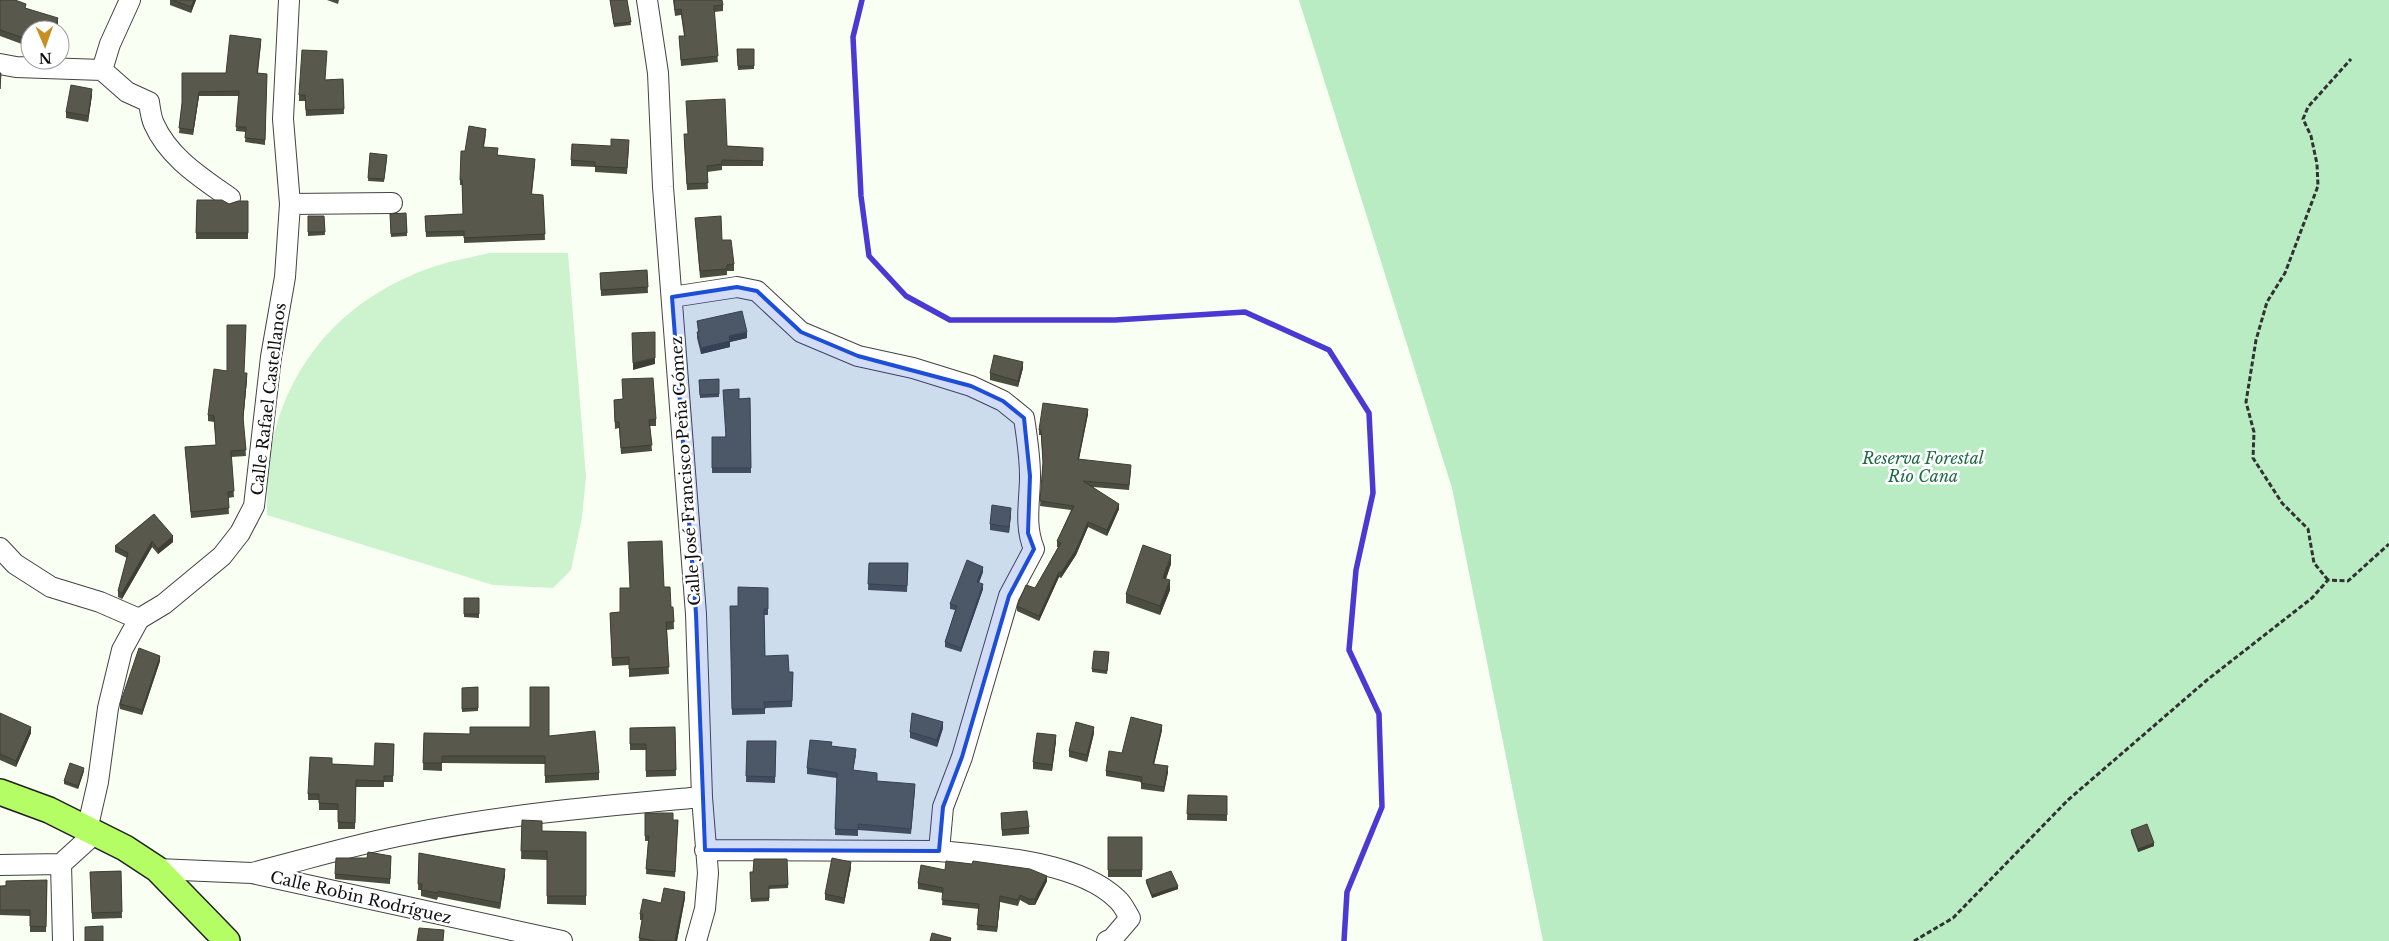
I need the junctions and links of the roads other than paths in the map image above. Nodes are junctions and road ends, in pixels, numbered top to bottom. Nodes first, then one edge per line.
1 (130, 0) edge
2 (647, 0) edge
3 (284, 3) edge
4 (0, 64) edge
5 (102, 70) junction
6 (230, 198) dead end
7 (392, 203) dead end
8 (290, 204) junction
9 (672, 297) junction
10 (0, 548) edge
11 (139, 620) junction
12 (0, 792) edge
13 (702, 797) junction
14 (90, 832) junction
15 (705, 850) junction
16 (939, 851) junction
17 (61, 864) junction
18 (0, 865) edge
19 (157, 869) junction
20 (252, 873) junction
21 (63, 941) edge
22 (227, 941) edge
23 (562, 941) edge
24 (696, 941) edge
25 (1107, 941) edge

1 - 5 street
2 - 9 street, Calle José Francisco Peña Gómez
3 - 8 street, Calle Rafael Castellanos
4 - 5 street
5 - 6 street
7 - 8 street
8 - 11 street, Calle Rafael Castellanos
9 - 13 street, Calle José Francisco Peña Gómez
9 - 16 street
10 - 11 street
11 - 14 street, Calle Rafael Castellanos
12 - 14 main road
13 - 15 street, Calle José Francisco Peña Gómez
13 - 20 street
14 - 17 street
14 - 19 main road
15 - 16 street
15 - 24 street, Calle José Francisco Peña Gómez
16 - 25 street
17 - 18 street
17 - 21 street
19 - 20 street, Calle Robin Rodríguez
19 - 22 main road
20 - 23 street, Calle Robin Rodríguez

